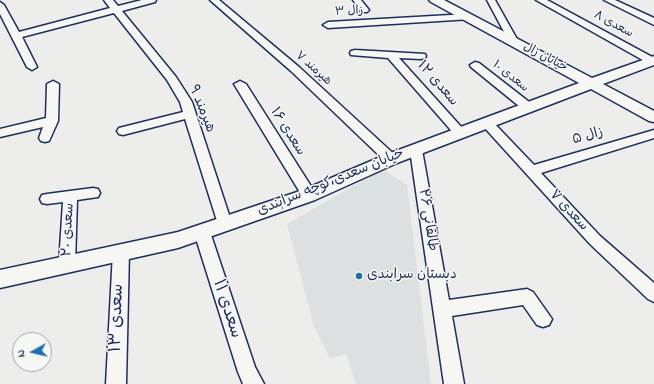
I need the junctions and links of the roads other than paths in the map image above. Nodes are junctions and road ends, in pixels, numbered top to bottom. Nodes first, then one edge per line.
1 (108, 0) edge
2 (152, 0) edge
3 (214, 0) edge
4 (357, 0) edge
5 (435, 0) edge
6 (491, 0) edge
7 (540, 0) edge
8 (608, 0) edge
9 (0, 5) edge
10 (115, 10) junction
11 (364, 10) dead end
12 (468, 17) junction
13 (654, 22) edge
14 (328, 25) dead end
15 (16, 36) junction
16 (513, 41) junction
17 (355, 53) dead end
18 (390, 54) junction
19 (421, 56) dead end
20 (653, 60) edge
21 (476, 66) dead end
22 (32, 67) dead end
23 (53, 84) dead end
24 (240, 84) dead end
25 (593, 84) junction
26 (529, 108) junction
27 (190, 114) junction
28 (654, 117) edge
29 (52, 121) junction
30 (487, 123) junction
31 (0, 132) edge
32 (123, 132) dead end
33 (460, 133) junction
34 (654, 134) edge
35 (45, 138) dead end
36 (416, 150) junction
37 (391, 159) junction
38 (531, 171) junction
39 (92, 193) dead end
40 (309, 195) junction
41 (70, 196) junction
42 (47, 199) dead end
43 (225, 224) junction
44 (202, 232) junction
45 (120, 252) junction
46 (67, 264) junction
47 (0, 279) edge
48 (654, 294) edge
49 (442, 309) junction
50 (543, 319) dead end
51 (116, 384) edge
52 (254, 384) edge
53 (454, 384) edge

1 - 10 street, هیرمند ٩
2 - 10 street
3 - 37 street, هیرمند ٧
4 - 11 street
5 - 12 street, خیابان زال
6 - 16 street
7 - 20 street, سعدی ۸
8 - 13 street
9 - 15 street
10 - 15 street
10 - 27 street, هیرمند ٩
12 - 14 street, زال ۳
12 - 16 street, خیابان زال
15 - 22 street
16 - 25 street, خیابان زال
17 - 18 street
18 - 19 street
18 - 33 street, سعدی ۱۲
20 - 25 street, خیابان سعدی،کوچه سرابندی
21 - 26 street, سعدی ۱۰
23 - 29 street
24 - 40 street, سعدی ۱۶
25 - 26 street, خیابان سعدی،کوچه سرابندی
25 - 28 street, خیابان زال
26 - 30 street, خیابان سعدی،کوچه سرابندی
27 - 32 street
27 - 43 street, هیرمند ٩
29 - 31 street
29 - 35 street
30 - 33 street, خیابان سعدی،کوچه سرابندی
30 - 38 street, سعدی ۷
33 - 36 street, خیابان سعدی،کوچه سرابندی
34 - 38 street, زال ۵
36 - 37 street, خیابان سعدی،کوچه سرابندی
36 - 49 street, طالقانی ۲۶
37 - 40 street, خیابان سعدی،کوچه سرابندی
38 - 48 street, سعدی ۷
39 - 41 street
40 - 43 street, خیابان سعدی،کوچه سرابندی
41 - 42 street
41 - 46 street, سعدی ۲۰
43 - 44 street, خیابان سعدی،کوچه سرابندی
44 - 45 street, خیابان سعدی،کوچه سرابندی
44 - 52 street, سعدی ۱۱
45 - 46 street, خیابان سعدی،کوچه سرابندی
45 - 51 street, سعدی ۱۳
46 - 47 street, خیابان سعدی،کوچه سرابندی
49 - 50 street
49 - 53 street, طالقانی ۲۶

